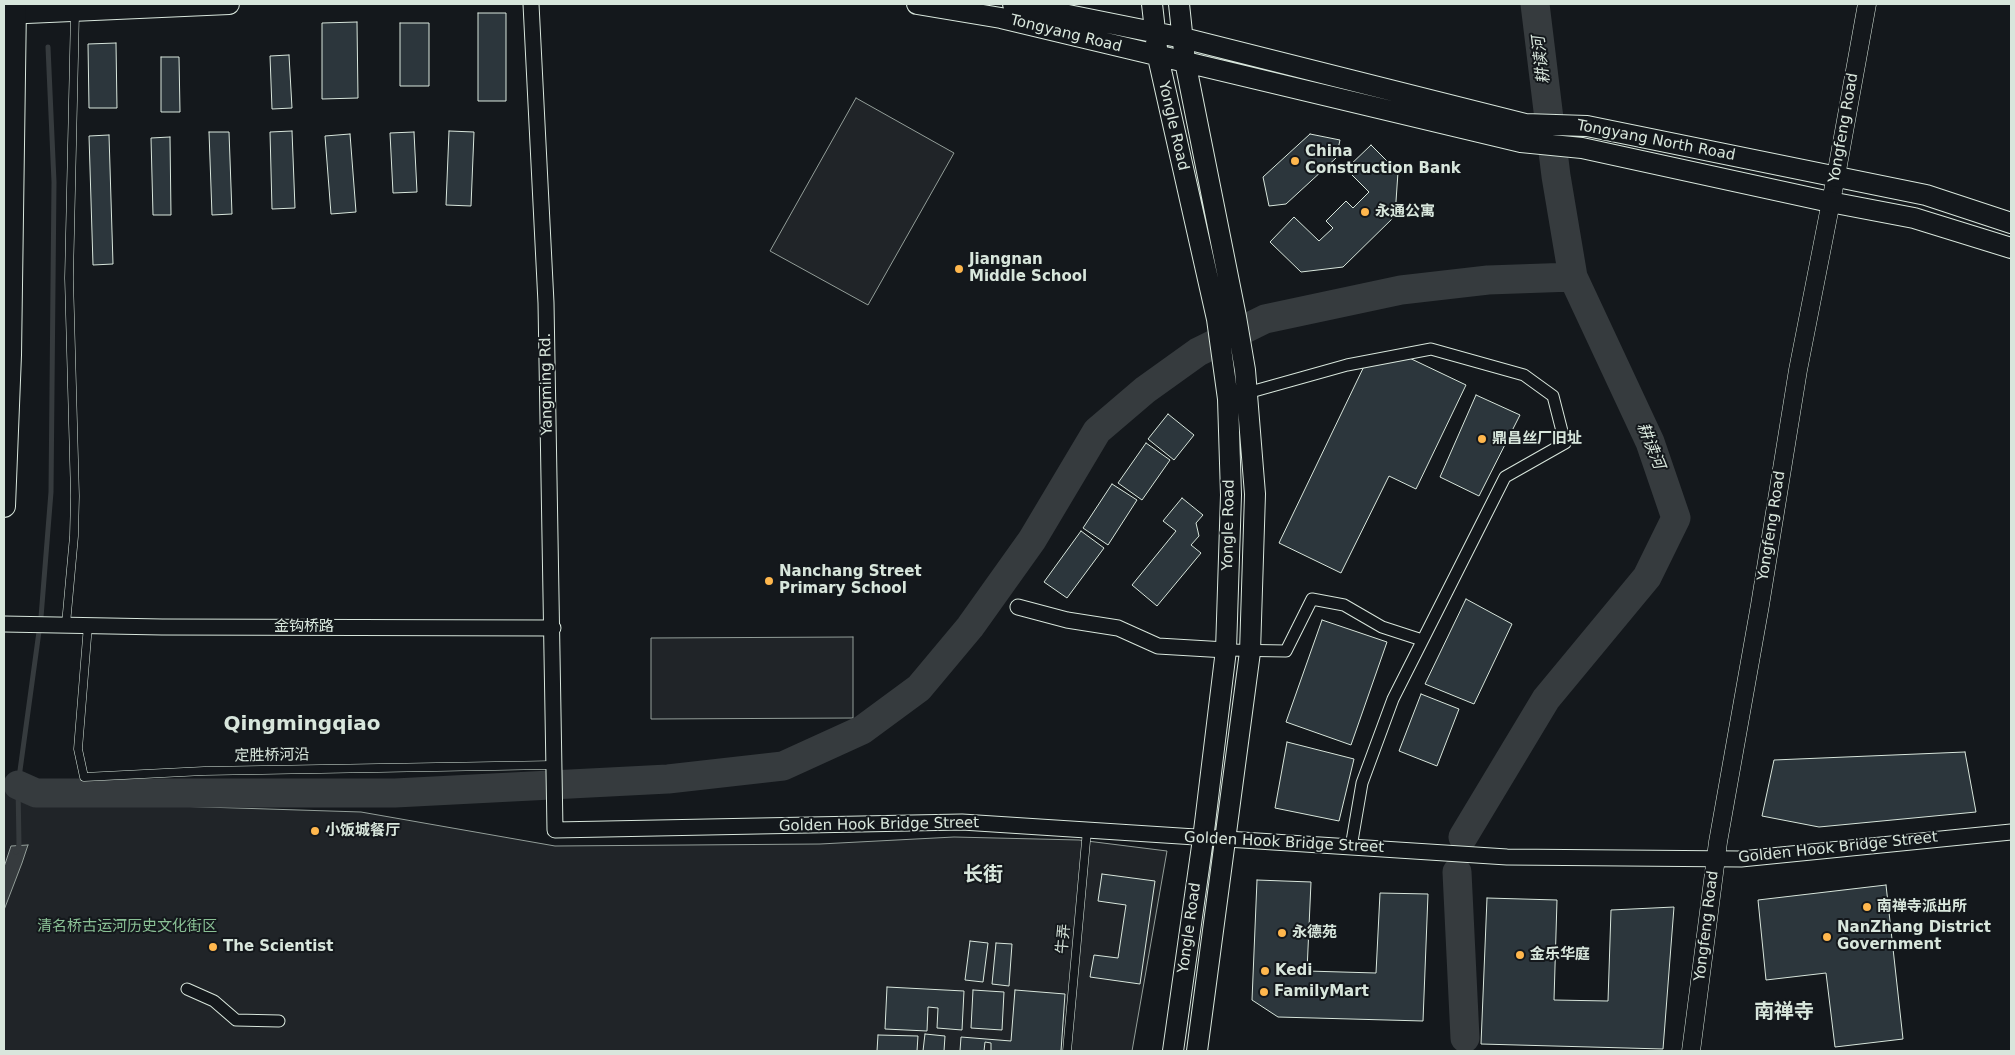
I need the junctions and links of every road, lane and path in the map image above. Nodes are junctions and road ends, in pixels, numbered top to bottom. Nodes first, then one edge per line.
1 (229, 4) edge
2 (532, 4) edge
3 (917, 4) edge
4 (1013, 4) edge
5 (1152, 4) edge
6 (1179, 4) edge
7 (1867, 4) edge
8 (11, 11) edge
9 (75, 12) junction
10 (1155, 33) junction
11 (1183, 38) junction
12 (1158, 56) junction
13 (1185, 61) junction
14 (1523, 133) junction
15 (1836, 176) junction
16 (1830, 202) junction
17 (2011, 223) edge
18 (2011, 248) edge
19 (1247, 393) junction
20 (4, 506) edge
21 (1018, 607) dead end
22 (4, 624) edge
23 (61, 624) junction
24 (88, 624) junction
25 (553, 628) junction
26 (1422, 640) junction
27 (1226, 650) junction
28 (1250, 652) junction
29 (553, 764) junction
30 (554, 812) joint
31 (1087, 830) junction
32 (2011, 832) edge
33 (1225, 838) junction
34 (1203, 839) junction
35 (1351, 847) junction
36 (1716, 859) junction
37 (187, 988) dead end
38 (278, 1021) dead end
39 (1067, 1051) edge
40 (1173, 1051) edge
41 (1198, 1051) edge
42 (1691, 1051) edge

1 - 9 main road
2 - 25 street, Yangming Rd.
3 - 12 main road, Tongyang Road
4 - 10 main road, Tongyang Road
5 - 10 main road, Yongle Road
6 - 11 main road, Yongle Road
7 - 15 street, Yongfeng Road
8 - 9 main road
8 - 20 main road
9 - 23 lane
10 - 11 main road, Tongyang Road
10 - 12 main road, Yongle Road
11 - 13 main road, Yongle Road
11 - 14 main road, Tongyang North Road
12 - 13 main road, Tongyang Road
12 - 27 main road, Yongle Road
13 - 14 main road, Tongyang North Road
13 - 19 main road, Yongle Road
14 - 15 main road, Tongyang North Road
14 - 16 main road, Tongyang North Road
15 - 16 street, Yongfeng Road
15 - 17 main road, Tongyang North Road
16 - 18 main road, Tongyang North Road
16 - 36 street, Yongfeng Road
19 - 26 street
19 - 28 main road, Yongle Road
21 - 27 street
22 - 23 street, 金钩桥路
23 - 24 street, 金钩桥路
24 - 25 street, 金钩桥路
24 - 29 lane, 定胜桥河沿
25 - 29 street, Yangming Rd.
26 - 28 street
26 - 35 street
27 - 28 street
27 - 34 main road, Yongle Road
28 - 33 main road, Yongle Road
29 - 30 street, Yangming Rd.
30 - 31 street, Golden Hook Bridge Street
31 - 34 street, Golden Hook Bridge Street
31 - 39 lane, 牛弄
32 - 36 street, Golden Hook Bridge Street
33 - 34 street, Golden Hook Bridge Street
33 - 35 street, Golden Hook Bridge Street
33 - 41 main road, Yongle Road
34 - 40 main road, Yongle Road
35 - 36 street, Golden Hook Bridge Street
36 - 42 street, Yongfeng Road
37 - 38 street

